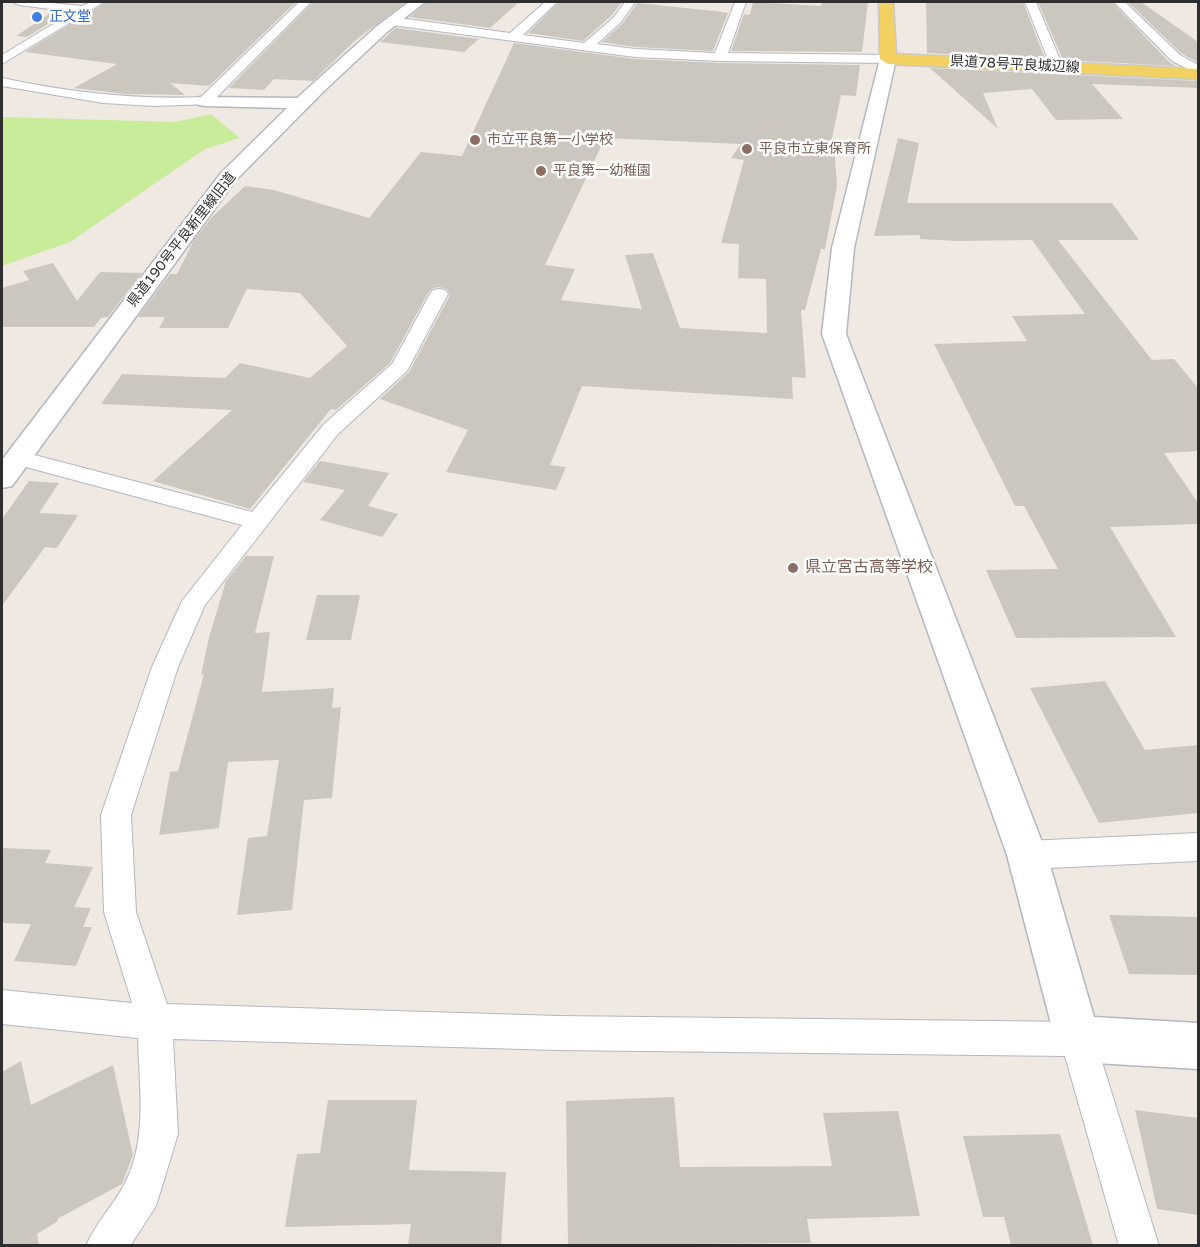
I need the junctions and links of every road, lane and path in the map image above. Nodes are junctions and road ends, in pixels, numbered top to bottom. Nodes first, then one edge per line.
1 (19, 2) edge
2 (98, 2) edge
3 (305, 2) edge
4 (418, 2) edge
5 (550, 2) edge
6 (630, 2) edge
7 (741, 2) edge
8 (886, 2) edge
9 (1030, 2) edge
10 (1119, 2) edge
11 (83, 10) junction
12 (392, 21) junction
13 (514, 36) junction
14 (586, 47) junction
15 (720, 57) junction
16 (888, 59) junction
17 (2, 60) edge
18 (1057, 67) junction
19 (1198, 72) edge
20 (2, 81) edge
21 (205, 101) junction
22 (302, 103) junction
23 (438, 294) dead end
24 (19, 458) junction
25 (2, 479) edge
26 (256, 521) junction
27 (1198, 847) edge
28 (1026, 855) junction
29 (2, 1007) edge
30 (155, 1021) junction
31 (1078, 1039) junction
32 (1198, 1046) edge
33 (106, 1245) edge
34 (1139, 1245) edge

1 - 11 street
2 - 11 street
3 - 21 street
4 - 12 street, 県道190号平良新里線旧道
5 - 13 street
6 - 14 street
7 - 15 street
8 - 16 main road
9 - 18 street
10 - 19 street
11 - 17 street
12 - 13 street
12 - 22 street, 県道190号平良新里線旧道
13 - 14 street
14 - 15 street
15 - 16 street
16 - 18 main road, 県道78号平良城辺線
16 - 28 street
18 - 19 main road, 県道78号平良城辺線
20 - 21 street
21 - 22 street
22 - 24 street, 県道190号平良新里線旧道
23 - 26 street
24 - 25 street, 県道190号平良新里線旧道
24 - 26 street
26 - 30 street
27 - 28 street
28 - 31 street
29 - 30 street
30 - 31 street
30 - 33 street
31 - 32 street
31 - 34 street

